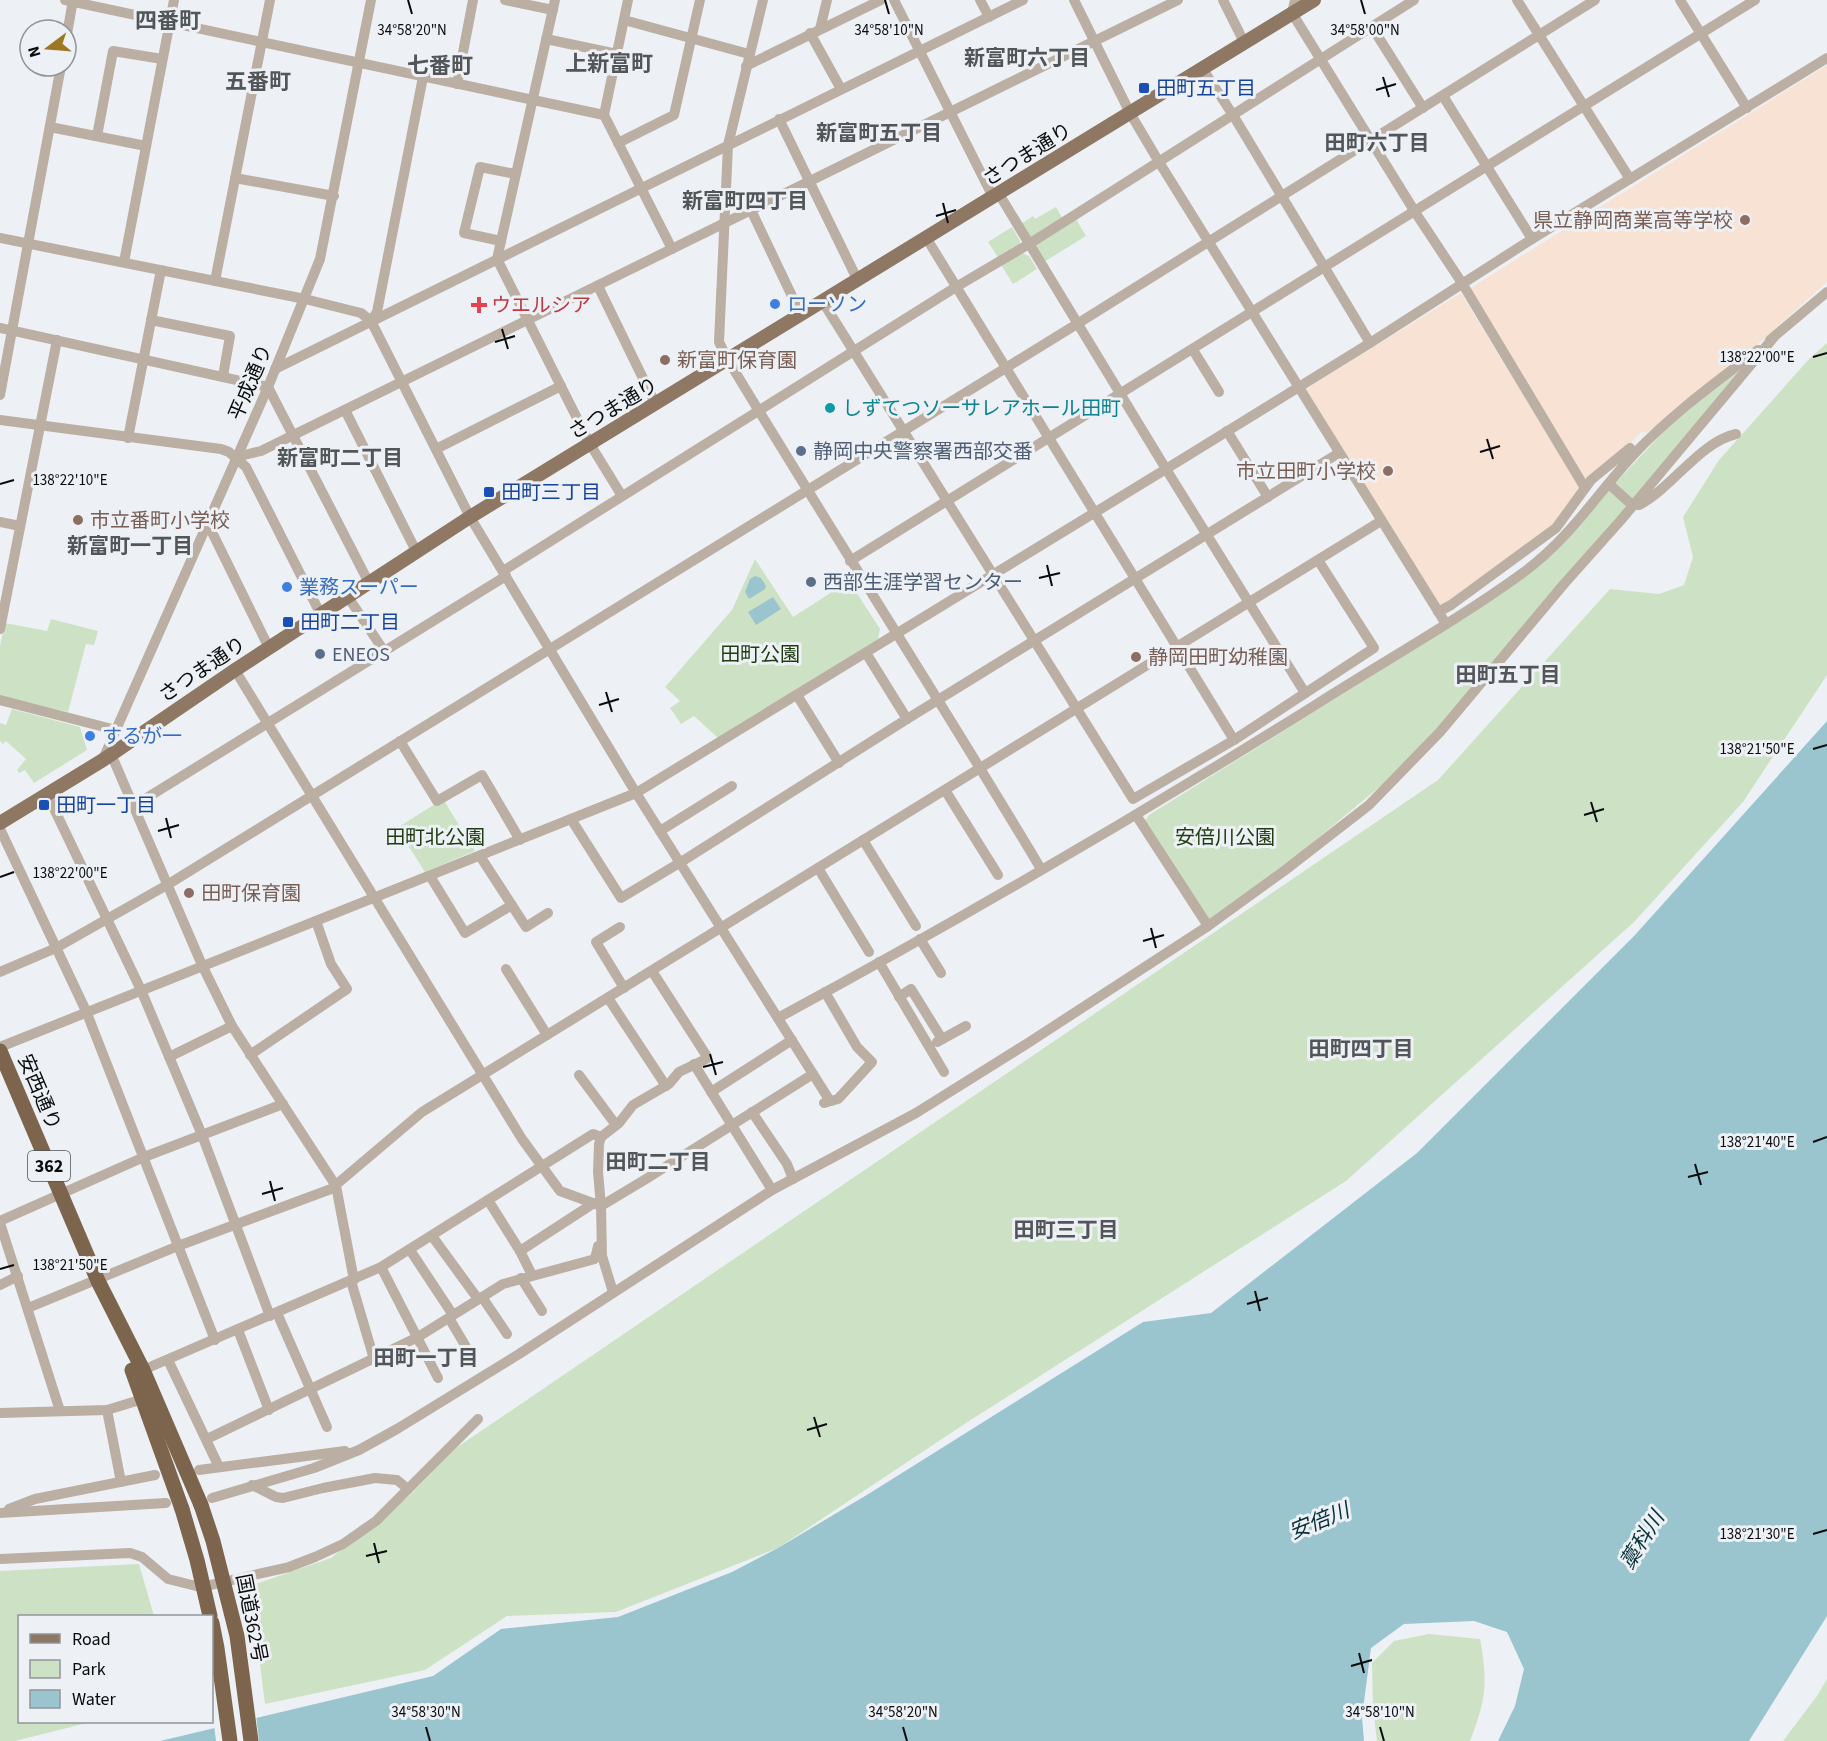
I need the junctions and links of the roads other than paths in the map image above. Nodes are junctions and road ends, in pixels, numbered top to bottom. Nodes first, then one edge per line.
1 (174, 0) edge
2 (270, 0) edge
3 (371, 0) edge
4 (473, 0) edge
5 (505, 0) edge
6 (628, 0) edge
7 (700, 0) edge
8 (763, 0) edge
9 (827, 0) edge
10 (881, 0) edge
11 (894, 0) edge
12 (980, 0) edge
13 (1023, 0) edge
14 (1074, 0) edge
15 (1178, 0) edge
16 (1223, 0) edge
17 (1314, 0) edge
18 (1414, 0) edge
19 (1517, 0) edge
20 (1595, 0) edge
21 (1680, 0) edge
22 (1755, 0) edge
23 (70, 1) edge
24 (554, 5) edge
25 (1293, 7) edge
26 (989, 17) junction
27 (68, 18) edge
28 (624, 20) junction
29 (169, 22) junction
30 (1372, 27) junction
31 (815, 31) junction
32 (1701, 34) junction
33 (1539, 35) junction
34 (691, 38) junction
35 (546, 39) junction
36 (1094, 41) junction
37 (262, 42) junction
38 (1245, 42) junction
39 (920, 52) junction
40 (617, 54) junction
41 (749, 54) junction
42 (1827, 58) edge
43 (162, 59) junction
44 (1320, 59) junction
45 (359, 63) junction
46 (746, 66) junction
47 (1202, 68) junction
48 (423, 77) junction
49 (59, 78) edge
50 (457, 84) junction
51 (841, 89) junction
52 (1443, 96) junction
53 (532, 101) junction
54 (1584, 105) junction
55 (1423, 108) junction
56 (1747, 108) junction
57 (950, 112) junction
58 (1130, 114) junction
59 (604, 115) junction
60 (1233, 115) junction
61 (779, 119) junction
62 (50, 127) junction
63 (96, 136) junction
64 (1371, 140) junction
65 (618, 142) junction
66 (728, 145) junction
67 (146, 146) junction
68 (1158, 162) junction
69 (1487, 166) junction
70 (515, 174) junction
71 (236, 177) junction
72 (1630, 179) junction
73 (809, 182) junction
74 (641, 188) junction
75 (334, 196) junction
76 (996, 196) junction
77 (1281, 196) junction
78 (751, 210) junction
79 (1415, 212) junction
80 (725, 223) junction
81 (0, 238) edge
82 (927, 239) junction
83 (1533, 239) junction
84 (501, 241) junction
85 (1208, 242) junction
86 (28, 243) junction
87 (1029, 244) junction
88 (672, 249) junction
89 (497, 259) junction
90 (124, 262) junction
91 (1325, 268) junction
92 (161, 270) junction
93 (215, 281) junction
94 (858, 281) junction
95 (1462, 283) junction
96 (598, 286) junction
97 (956, 287) junction
98 (1827, 292) edge
99 (305, 299) junction
100 (823, 302) junction
101 (1252, 313) junction
102 (801, 315) junction
103 (151, 320) junction
104 (528, 320) junction
105 (371, 321) junction
106 (1077, 324) junction
107 (0, 328) edge
108 (12, 330) junction
109 (1774, 338) junction
110 (57, 340) junction
111 (1370, 343) junction
112 (1193, 350) junction
113 (854, 351) junction
114 (143, 360) junction
115 (728, 360) junction
116 (1005, 368) junction
117 (275, 369) junction
118 (223, 376) junction
119 (402, 382) junction
120 (561, 386) junction
121 (268, 387) junction
122 (1298, 387) junction
123 (1219, 392) dead end
124 (1122, 394) junction
125 (0, 395) edge
126 (656, 405) junction
127 (345, 410) junction
128 (758, 411) junction
129 (0, 420) edge
130 (40, 425) junction
131 (904, 430) junction
132 (1227, 431) junction
133 (1736, 434) dead end
134 (294, 435) junction
135 (128, 438) junction
136 (1650, 438) junction
137 (1048, 439) junction
138 (590, 444) junction
139 (436, 449) junction
140 (1339, 453) junction
141 (236, 457) junction
142 (1166, 469) junction
143 (1609, 484) junction
144 (1585, 488) junction
145 (806, 490) junction
146 (622, 496) junction
147 (1268, 497) junction
148 (948, 500) junction
149 (1634, 505) junction
150 (1094, 512) junction
151 (470, 517) junction
152 (1381, 521) junction
153 (0, 522) edge
154 (207, 522) junction
155 (20, 526) junction
156 (1207, 535) junction
157 (417, 553) junction
158 (1318, 560) junction
159 (850, 561) junction
160 (504, 573) junction
161 (992, 576) junction
162 (1135, 579) junction
163 (369, 583) junction
164 (348, 597) junction
165 (1250, 603) junction
166 (1438, 612) junction
167 (321, 615) junction
168 (1446, 624) junction
169 (0, 629) edge
170 (896, 635) junction
171 (1033, 641) junction
172 (1178, 647) junction
173 (268, 648) junction
174 (549, 648) junction
175 (384, 651) junction
176 (866, 653) junction
177 (235, 670) junction
178 (1305, 693) junction
179 (797, 695) junction
180 (0, 700) edge
181 (937, 700) junction
182 (1076, 709) junction
183 (907, 719) junction
184 (268, 723) junction
185 (116, 730) junction
186 (1234, 740) junction
187 (400, 741) junction
188 (107, 757) junction
189 (839, 763) junction
190 (981, 768) junction
191 (732, 786) dead end
192 (945, 790) junction
193 (636, 793) junction
194 (47, 794) junction
195 (311, 795) junction
196 (132, 807) junction
197 (1136, 815) junction
198 (571, 819) junction
199 (0, 823) edge
200 (0, 829) edge
201 (660, 831) junction
202 (520, 840) junction
203 (863, 840) junction
204 (480, 856) junction
205 (681, 862) junction
206 (818, 868) junction
207 (1041, 869) junction
208 (998, 875) dead end
209 (430, 876) junction
210 (167, 885) junction
211 (374, 898) junction
212 (512, 905) junction
213 (548, 913) dead end
214 (108, 919) junction
215 (316, 921) junction
216 (916, 926) dead end
217 (1208, 926) junction
218 (620, 927) dead end
219 (721, 928) junction
220 (920, 939) junction
221 (56, 948) junction
222 (869, 952) dead end
223 (879, 962) junction
224 (202, 965) junction
225 (506, 969) dead end
226 (652, 971) junction
227 (0, 972) edge
228 (941, 973) dead end
229 (624, 988) junction
230 (141, 990) junction
231 (825, 992) junction
232 (899, 997) junction
233 (608, 998) junction
234 (86, 1011) junction
235 (778, 1018) junction
236 (232, 1026) junction
237 (966, 1026) dead end
238 (547, 1035) junction
239 (942, 1039) junction
240 (792, 1040) junction
241 (929, 1047) junction
242 (0, 1049) edge
243 (250, 1054) junction
244 (170, 1057) junction
245 (694, 1064) junction
246 (944, 1072) dead end
247 (483, 1074) junction
248 (813, 1074) junction
249 (579, 1075) dead end
250 (666, 1086) junction
251 (711, 1092) junction
252 (283, 1104) junction
253 (752, 1112) junction
254 (616, 1125) junction
255 (731, 1125) junction
256 (202, 1135) junction
257 (601, 1137) junction
258 (144, 1157) junction
259 (541, 1167) junction
260 (793, 1179) junction
261 (336, 1186) junction
262 (772, 1190) junction
263 (61, 1194) junction
264 (488, 1200) junction
265 (597, 1204) junction
266 (0, 1222) edge
267 (236, 1225) junction
268 (602, 1231) junction
269 (432, 1236) junction
270 (178, 1246) junction
271 (410, 1250) junction
272 (520, 1251) junction
273 (381, 1267) junction
274 (532, 1275) junction
275 (18, 1276) junction
276 (521, 1278) junction
277 (352, 1280) junction
278 (98, 1281) junction
279 (0, 1285) edge
280 (613, 1292) junction
281 (480, 1298) junction
282 (28, 1308) junction
283 (542, 1311) dead end
284 (273, 1315) junction
285 (451, 1317) junction
286 (238, 1330) junction
287 (507, 1334) dead end
288 (417, 1337) junction
289 (215, 1340) junction
290 (472, 1357) dead end
291 (374, 1359) junction
292 (168, 1360) junction
293 (143, 1370) junction
294 (438, 1378) dead end
295 (312, 1390) junction
296 (143, 1399) junction
297 (107, 1410) junction
298 (269, 1410) junction
299 (60, 1411) junction
300 (0, 1413) edge
301 (478, 1419) dead end
302 (327, 1427) dead end
303 (207, 1439) junction
304 (359, 1450) junction
305 (219, 1467) junction
306 (199, 1470) dead end
307 (155, 1475) dead end
308 (121, 1482) junction
309 (252, 1485) junction
310 (408, 1489) junction
311 (206, 1502) junction
312 (166, 1503) dead end
313 (182, 1509) joint
314 (0, 1513) edge
315 (0, 1559) edge
316 (210, 1615) edge
317 (213, 1628) edge
318 (230, 1741) edge
319 (251, 1741) edge

1 - 29 street
2 - 37 street
3 - 45 street, 平成通り
4 - 50 street
5 - 24 street
6 - 28 street
7 - 34 street
8 - 41 street
9 - 31 street
10 - 31 street
11 - 39 street
12 - 26 street
13 - 26 street
14 - 36 street
15 - 36 street
16 - 38 street
17 - 25 main road, さつま通り
18 - 30 street
19 - 33 street
20 - 33 street
21 - 32 street
22 - 32 street
23 - 27 street
23 - 29 street
24 - 35 street
25 - 38 main road, さつま通り
25 - 44 street
26 - 39 street
28 - 34 street
28 - 40 street
29 - 37 street
29 - 43 street
30 - 44 street
30 - 55 street
31 - 46 street
31 - 51 street
32 - 54 street
32 - 56 street
33 - 52 street
33 - 54 street
34 - 41 street
34 - 65 street
35 - 40 street
35 - 53 street
36 - 57 street
36 - 58 street
37 - 45 street
37 - 71 street
38 - 47 main road, さつま通り
39 - 51 street
39 - 57 street
40 - 59 street
41 - 46 street
42 - 56 street
43 - 63 street
43 - 67 street
44 - 60 street
44 - 64 street
45 - 48 street
45 - 75 street, 平成通り
46 - 66 street
47 - 58 main road, さつま通り
47 - 60 street
48 - 50 street
48 - 105 street
49 - 62 street
50 - 53 street
51 - 61 street
52 - 55 street
52 - 69 street
53 - 59 street
53 - 70 street
54 - 69 street
54 - 72 street
55 - 64 street
56 - 72 street
57 - 73 street
57 - 76 street
58 - 68 street
58 - 76 main road, さつま通り
59 - 65 street
60 - 68 street
60 - 77 street
61 - 66 street
61 - 73 street
62 - 63 street
62 - 86 street
63 - 67 street
64 - 77 street
64 - 79 street
65 - 74 street
66 - 74 street
66 - 80 street
67 - 90 street
68 - 85 street
68 - 87 street
69 - 79 street
69 - 83 street
70 - 84 street
70 - 84 street
71 - 75 street
71 - 93 street
72 - 83 street
73 - 78 street
73 - 94 street
74 - 88 street
74 - 89 street
75 - 99 street, 平成通り
76 - 82 main road, さつま通り
76 - 87 street
77 - 85 street
77 - 91 street
78 - 80 street
78 - 102 street
79 - 91 street
79 - 95 street
80 - 88 street
80 - 115 street
81 - 86 street
82 - 94 main road, さつま通り
82 - 97 street
83 - 95 street
84 - 89 street
85 - 101 street
85 - 106 street
86 - 90 street
86 - 108 street
87 - 97 street
87 - 106 street
88 - 96 street
89 - 104 street
89 - 105 street
90 - 92 street
91 - 101 street
91 - 111 street
92 - 93 street
92 - 103 street
93 - 99 street
94 - 100 main road, さつま通り
95 - 111 street
95 - 144 street
96 - 104 street
96 - 126 street
97 - 113 street
97 - 116 street
98 - 109 street
99 - 105 street
99 - 117 street, 平成通り
100 - 102 main road, さつま通り
100 - 113 street
101 - 112 street
101 - 122 street
102 - 115 main road, さつま通り
103 - 114 street
103 - 118 street
104 - 119 street
104 - 120 street
105 - 117 street
105 - 119 street
106 - 116 street
106 - 124 street
107 - 108 street
108 - 110 street
108 - 125 street
109 - 136 street
109 - 149 street
110 - 114 street
110 - 130 street
111 - 122 street
112 - 123 street
112 - 124 street
113 - 128 street
113 - 131 street
114 - 118 street
114 - 135 street
115 - 126 main road, さつま通り
115 - 128 street
116 - 131 street
116 - 137 street
117 - 121 street, 平成通り
118 - 121 street
119 - 127 street
119 - 139 street
120 - 138 street
120 - 139 street
121 - 134 street
121 - 141 street, 平成通り
122 - 132 street
122 - 140 street
124 - 137 street
124 - 142 street
126 - 138 main road, さつま通り
127 - 134 street
127 - 157 street
128 - 145 street
128 - 146 street
129 - 130 street
130 - 135 street
130 - 155 street
131 - 145 street
131 - 148 street
132 - 142 street
132 - 147 street
133 - 149 street
134 - 141 street
134 - 163 street
135 - 141 street
136 - 143 street
136 - 144 street
137 - 148 street
137 - 150 street
138 - 146 street
138 - 151 main road, さつま通り
139 - 151 street
140 - 147 street
140 - 152 street
141 - 154 street, 平成通り
141 - 167 street
142 - 150 street
142 - 156 street
143 - 149 street
143 - 168 street
144 - 166 street
145 - 159 street
145 - 174 street
146 - 160 street
147 - 156 street
148 - 159 street
148 - 161 street
149 - 217 street
150 - 161 street
150 - 162 street
151 - 157 main road, さつま通り
151 - 160 street
152 - 158 street
152 - 166 street
153 - 155 street
154 - 173 street
154 - 185 street, 平成通り
155 - 169 street
156 - 162 street
156 - 165 street
157 - 163 main road, さつま通り
158 - 165 street
158 - 178 street
159 - 170 street
160 - 174 street
160 - 175 street
161 - 170 street
161 - 171 street
162 - 171 street
162 - 172 street
163 - 164 main road, さつま通り
164 - 167 main road, さつま通り
164 - 175 street
165 - 172 street
165 - 178 street
166 - 168 street
167 - 173 main road, さつま通り
168 - 197 street
170 - 176 street
170 - 181 street
171 - 181 street
171 - 182 street
172 - 182 street
172 - 186 street
173 - 177 main road, さつま通り
174 - 187 street
174 - 193 street
175 - 184 street
176 - 179 street
176 - 183 street
177 - 184 street
177 - 188 main road, さつま通り
178 - 186 street
179 - 189 street
179 - 193 street
180 - 185 street
181 - 183 street
181 - 190 street
182 - 186 street
182 - 190 street
183 - 189 street
184 - 195 street
184 - 196 street
185 - 188 street, 平成通り
187 - 195 street
187 - 202 street
188 - 194 main road, さつま通り
188 - 196 street
189 - 205 street
190 - 192 street
190 - 207 street
191 - 201 street
192 - 203 street
192 - 208 street
193 - 198 street
193 - 201 street
194 - 199 main road, さつま通り
194 - 214 street
195 - 210 street
195 - 211 street
196 - 210 street
197 - 207 street
197 - 217 street
198 - 202 street
198 - 205 street
200 - 221 street
201 - 205 street
202 - 204 street
203 - 206 street
203 - 216 street
204 - 209 street
204 - 212 street
205 - 219 street
206 - 219 street
206 - 222 street
207 - 220 street
209 - 211 street
209 - 212 street
210 - 214 street
210 - 224 street
211 - 215 street
211 - 247 street
212 - 213 street
214 - 221 street
214 - 230 street
215 - 224 street
215 - 243 street
217 - 260 street
218 - 229 street
219 - 226 street
219 - 235 street
220 - 223 street
220 - 228 street
221 - 227 street
221 - 234 street
223 - 231 street
223 - 232 street
224 - 230 street
224 - 236 street
225 - 238 street
226 - 229 street
226 - 245 street
229 - 233 street
230 - 234 street
230 - 244 street
231 - 235 street
231 - 248 street
232 - 239 street
232 - 241 street
233 - 238 street
233 - 250 street
234 - 242 street
234 - 258 street
235 - 240 street
236 - 243 street
236 - 244 street
237 - 239 street
238 - 247 street
239 - 241 street
240 - 248 street
240 - 251 street
241 - 246 street
242 - 263 highway, 安西通り / 362
243 - 252 street
244 - 256 street
245 - 250 street
245 - 251 street
247 - 259 street
247 - 261 street
248 - 253 street
249 - 254 street
250 - 254 street
251 - 255 street
252 - 256 street
252 - 261 street
253 - 255 street
253 - 260 street
254 - 257 street
255 - 262 street
255 - 265 street
256 - 258 street
256 - 267 street
257 - 259 street
257 - 265 street
258 - 263 street
258 - 270 street
259 - 264 street
259 - 265 street
260 - 262 street
261 - 267 street
261 - 277 street
262 - 280 street
263 - 266 street
263 - 278 highway, 安西通り / 362
264 - 269 street
264 - 272 street
265 - 268 street
265 - 272 street
266 - 275 street
267 - 270 street
267 - 284 street
268 - 274 street
268 - 280 street
269 - 271 street
269 - 281 street
270 - 278 street
270 - 289 street
271 - 273 street
271 - 285 street
272 - 274 street
273 - 277 street
273 - 288 street
274 - 276 street
275 - 279 street
275 - 282 street
276 - 281 street
276 - 283 street
277 - 284 street
277 - 291 street
278 - 282 street
278 - 293 highway, 安西通り / 362
278 - 296 highway, 安西通り / 362
280 - 304 street
281 - 285 street
281 - 287 street
282 - 299 street
284 - 286 street
284 - 295 street
285 - 288 street
285 - 290 street
286 - 289 street
286 - 298 street
288 - 291 street
288 - 294 street
289 - 292 street
291 - 295 street
292 - 293 street
292 - 303 street
293 - 311 highway, 安西通り / 362
295 - 298 street
295 - 302 street
296 - 297 street
296 - 313 highway, 安西通り / 362
297 - 299 street
297 - 308 street
298 - 303 street
299 - 300 street
301 - 310 street
303 - 305 street
304 - 305 street
304 - 309 street
305 - 306 street
307 - 308 street
308 - 314 street
309 - 310 street
309 - 311 street
310 - 315 street
311 - 319 highway, 国道362号 / 362, bridge
312 - 314 street
313 - 316 highway, 国道362号 / 362, bridge
317 - 318 highway, 国道362号

